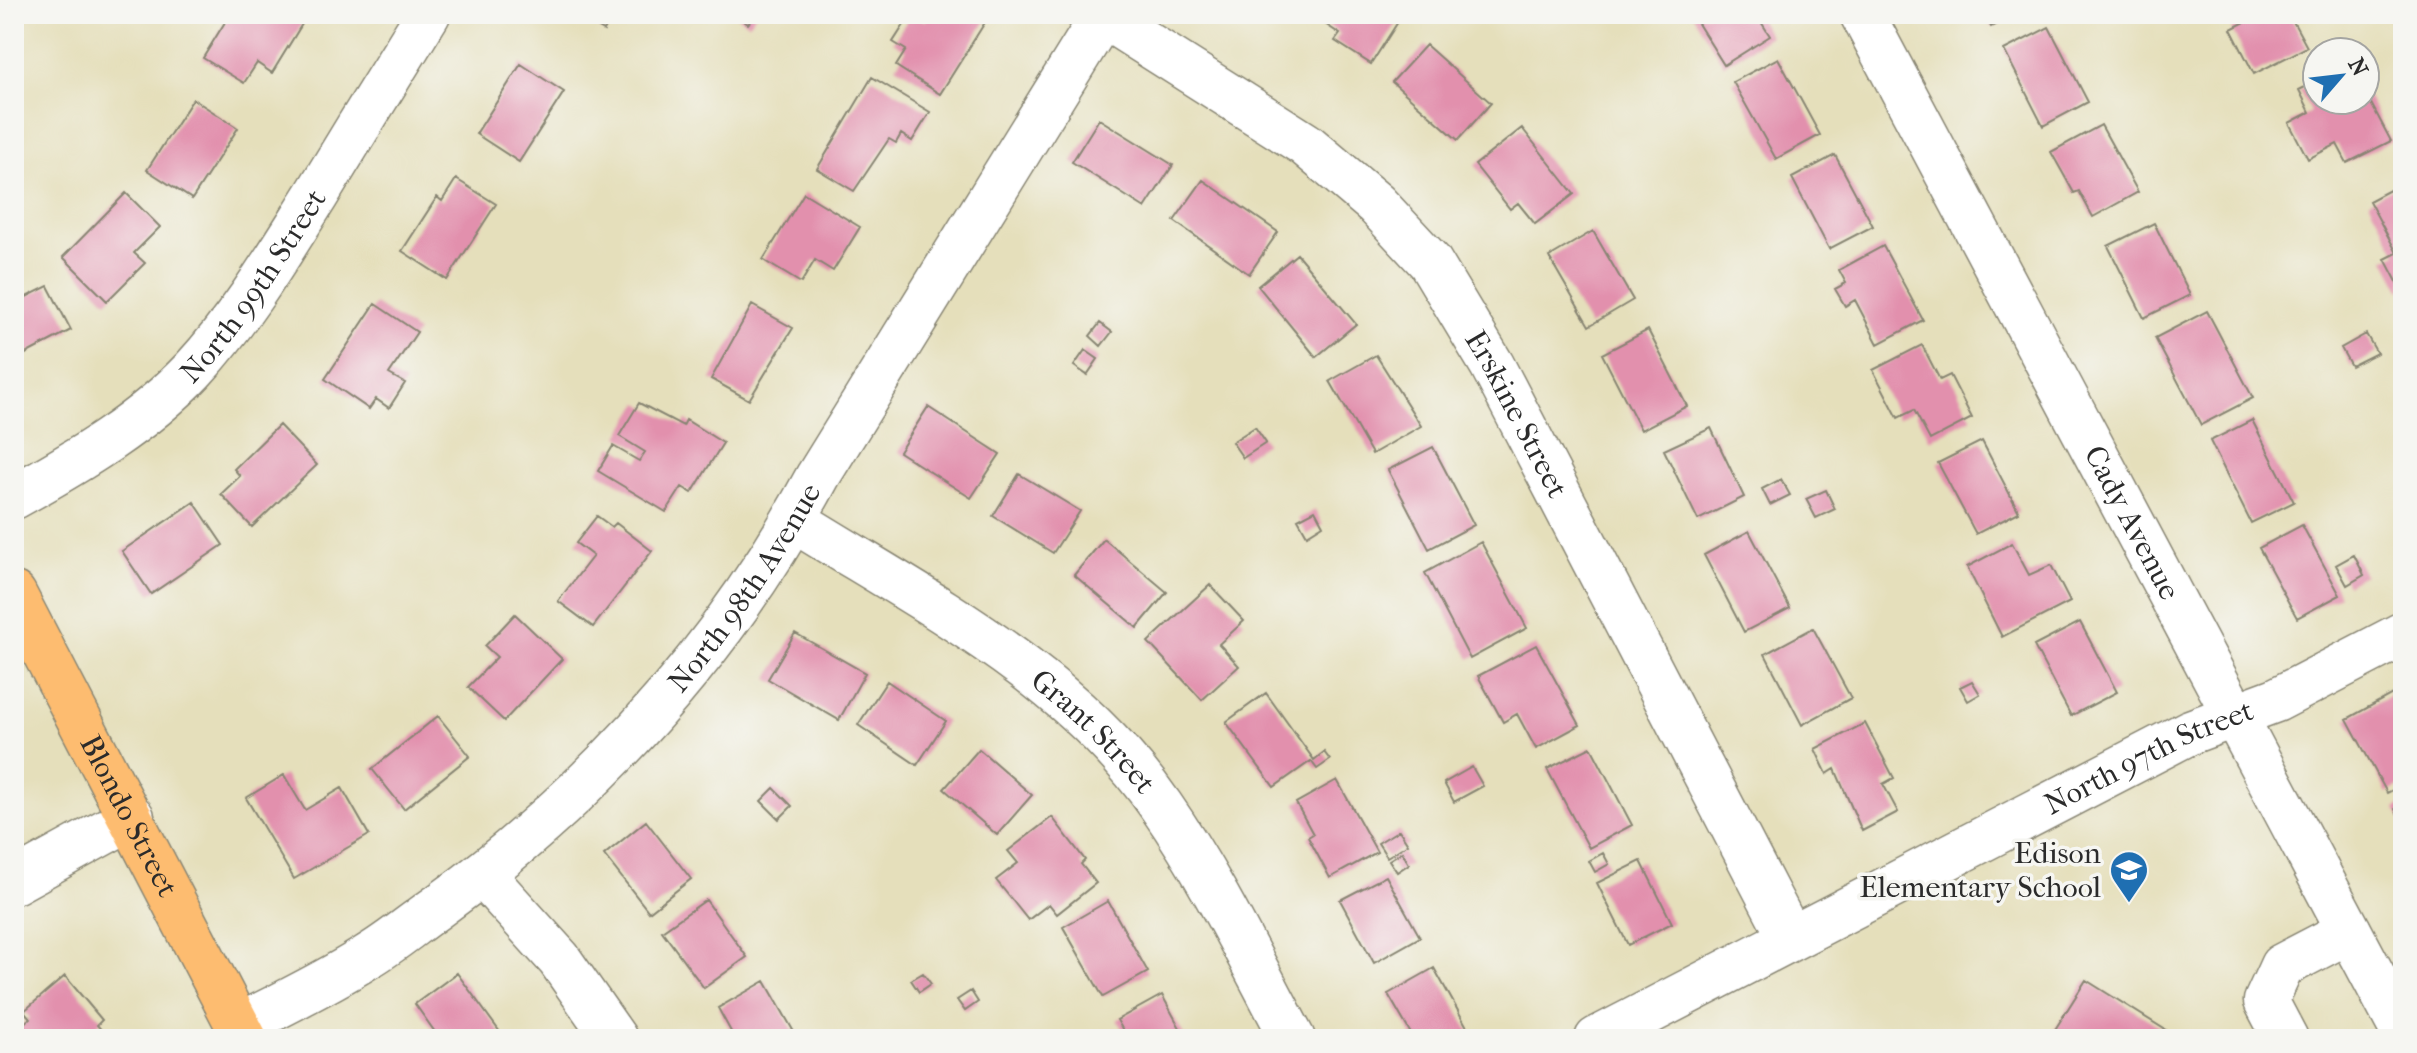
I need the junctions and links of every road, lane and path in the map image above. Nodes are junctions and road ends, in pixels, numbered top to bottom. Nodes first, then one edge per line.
1 (428, 14) edge
2 (1862, 14) edge
3 (1102, 15) edge
4 (14, 497) edge
5 (794, 520) junction
6 (14, 594) edge
7 (2403, 634) edge
8 (2235, 717) junction
9 (132, 817) junction
10 (482, 874) junction
11 (14, 882) edge
12 (2349, 931) junction
13 (1790, 937) junction
14 (2403, 1032) edge
15 (242, 1033) edge
16 (615, 1039) edge
17 (1293, 1039) edge
18 (1597, 1039) edge
19 (2286, 1039) edge

1 - 4 street, North 99th Street
2 - 8 street, Cady Avenue
3 - 5 street, North 98th Avenue
3 - 13 street, Erskine Street
5 - 10 street, North 98th Avenue
5 - 17 street, Grant Street
6 - 9 main road, Blondo Street
7 - 8 street, North 97th Street
8 - 12 street, Cady Avenue
8 - 13 street, North 97th Street
9 - 11 street
9 - 15 main road, Blondo Street
10 - 15 street, North 98th Avenue
10 - 16 street
12 - 14 street, Cady Avenue
12 - 19 street
13 - 18 street, North 97th Street

